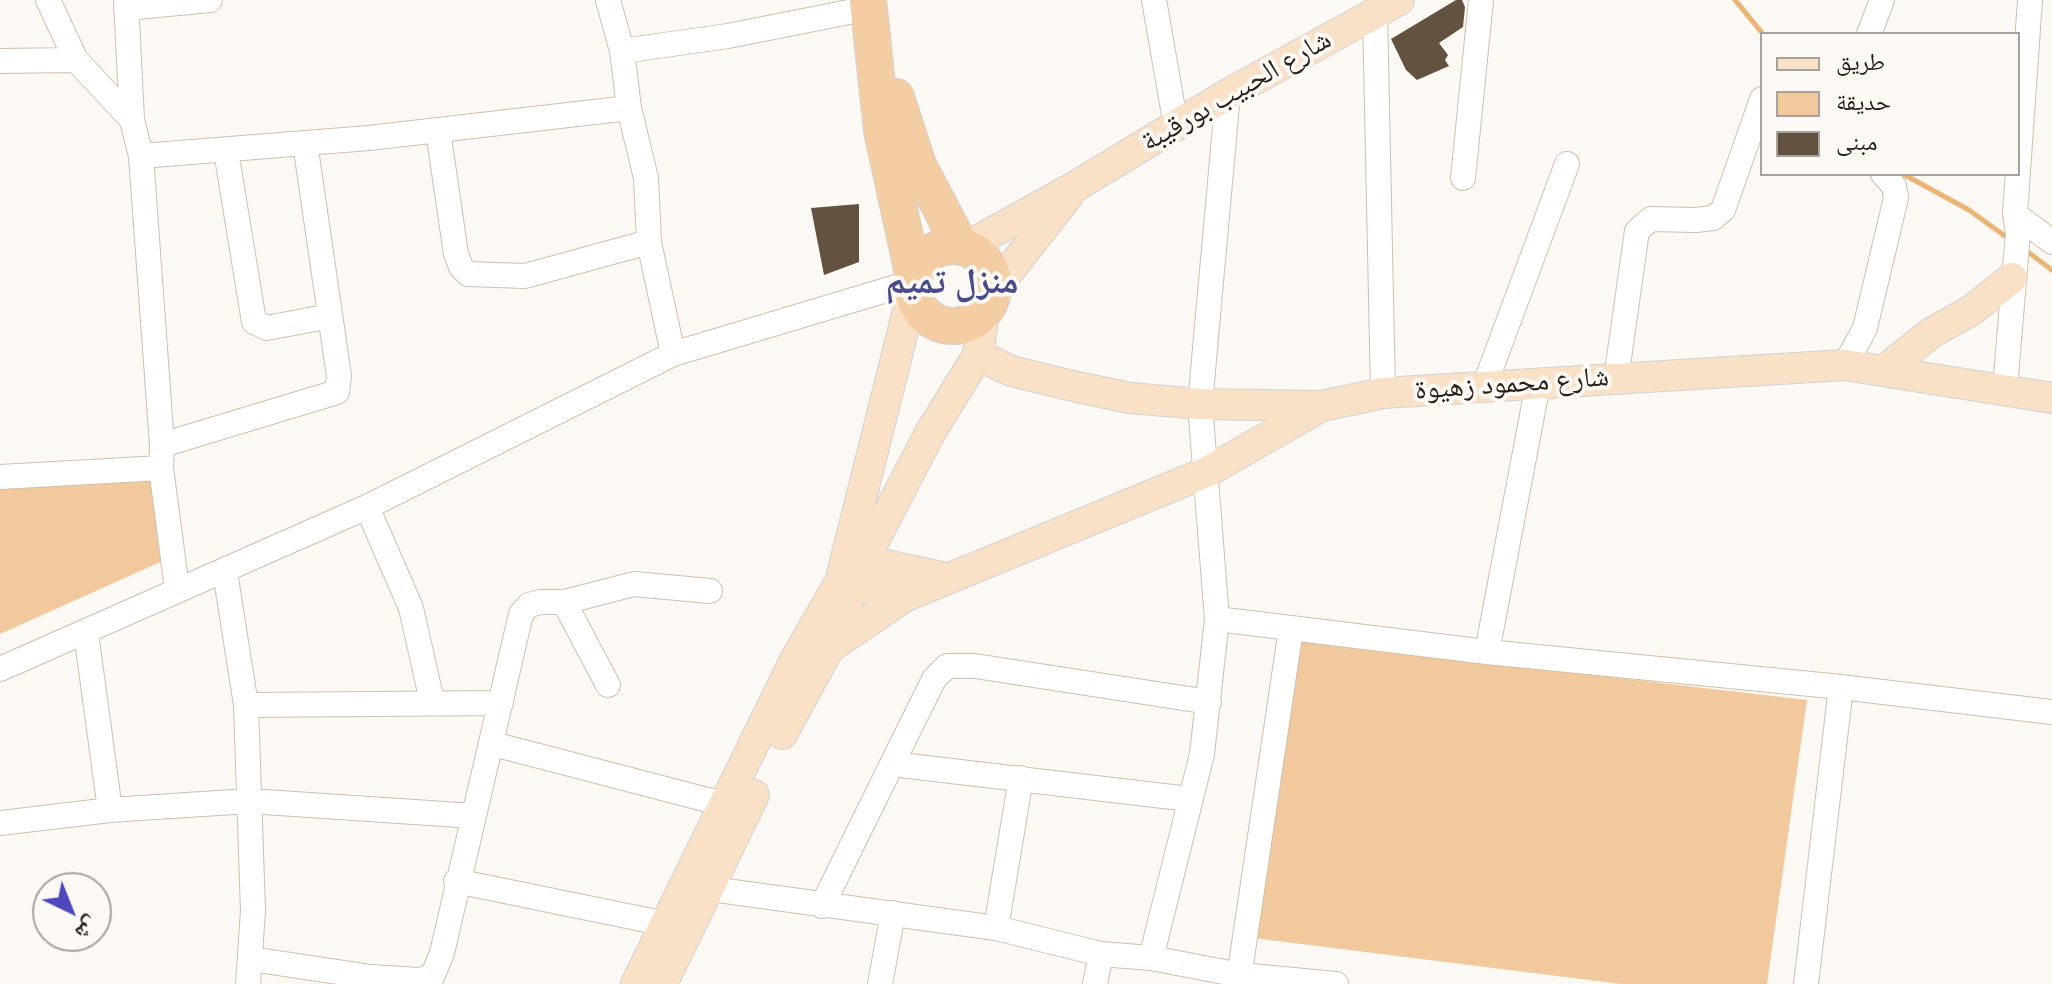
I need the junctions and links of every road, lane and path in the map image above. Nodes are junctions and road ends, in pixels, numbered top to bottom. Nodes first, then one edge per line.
1 (48, 0) edge
2 (210, 0) edge
3 (608, 0) edge
4 (1154, 0) edge
5 (1481, 0) edge
6 (1882, 0) edge
7 (2030, 0) edge
8 (874, 3) edge
9 (126, 4) edge
10 (1387, 6) edge
11 (1870, 32) edge
12 (622, 51) junction
13 (76, 60) junction
14 (0, 61) edge
15 (1228, 94) junction
16 (1760, 105) edge
17 (629, 108) junction
18 (132, 120) junction
19 (1176, 126) junction
20 (438, 131) junction
21 (305, 143) junction
22 (226, 151) junction
23 (141, 156) junction
24 (1567, 164) dead end
25 (2020, 172) edge
26 (1885, 176) edge
27 (2020, 176) edge
28 (1463, 178) dead end
29 (1076, 186) junction
30 (2017, 223) junction
31 (649, 242) junction
32 (2052, 242) edge
33 (963, 246) junction
34 (2012, 272) junction
35 (913, 284) junction
36 (989, 301) junction
37 (330, 316) junction
38 (673, 354) junction
39 (978, 355) junction
40 (1845, 365) junction
41 (1883, 371) junction
42 (1616, 379) junction
43 (1538, 384) junction
44 (1484, 387) junction
45 (2005, 388) junction
46 (1383, 393) junction
47 (2052, 398) edge
48 (1200, 404) junction
49 (1322, 406) junction
50 (162, 456) junction
51 (1207, 472) junction
52 (0, 477) edge
53 (367, 507) junction
54 (852, 571) junction
55 (225, 572) junction
56 (946, 578) junction
57 (177, 589) junction
58 (710, 591) dead end
59 (904, 597) junction
60 (564, 602) junction
61 (1217, 619) junction
62 (1291, 629) junction
63 (86, 633) junction
64 (829, 648) junction
65 (1487, 652) junction
66 (0, 669) edge
67 (608, 685) dead end
68 (1841, 687) junction
69 (432, 701) junction
70 (1209, 702) junction
71 (501, 703) junction
72 (246, 705) junction
73 (2052, 712) edge
74 (493, 744) junction
75 (892, 764) junction
76 (1021, 778) junction
77 (1189, 799) junction
78 (249, 801) junction
79 (727, 805) junction
80 (110, 810) junction
81 (474, 816) junction
82 (0, 823) edge
83 (456, 881) junction
84 (702, 882) junction
85 (822, 906) junction
86 (893, 913) junction
87 (666, 924) junction
88 (996, 928) junction
89 (1101, 954) junction
90 (1151, 958) junction
91 (251, 959) junction
92 (1239, 979) edge
93 (370, 980) edge
94 (248, 984) edge
95 (636, 984) edge
96 (662, 984) edge
97 (880, 984) edge
98 (1095, 984) edge
99 (1336, 984) edge
100 (1806, 984) edge

1 - 13 street
2 - 9 street
3 - 12 street
4 - 19 street
5 - 28 street
6 - 11 street
7 - 25 street
8 - 12 street
8 - 33 highway
8 - 35 highway
9 - 18 street
10 - 15 main road, شارع الحبيب بورقيبة
10 - 46 street
12 - 17 street
13 - 14 street
13 - 18 street
15 - 19 main road, شارع الحبيب بورقيبة
15 - 48 street
16 - 42 street
17 - 20 street
17 - 31 street
18 - 23 street
19 - 29 main road, شارع الحبيب بورقيبة
20 - 21 street
20 - 31 street
21 - 22 street
21 - 37 street
22 - 23 street
22 - 37 street
23 - 50 street
24 - 44 street
26 - 40 street
27 - 30 street
29 - 33 main road, شارع الحبيب بورقيبة
29 - 36 main road, شارع الحبيب بورقيبة
30 - 32 street
30 - 34 street
31 - 38 street
33 - 35 highway
33 - 36 highway
34 - 41 main road
34 - 45 street
35 - 36 highway
35 - 38 street
35 - 54 main road
36 - 39 main road
37 - 50 street
38 - 53 street
39 - 48 main road, شارع محمود زهيوة
39 - 54 main road
40 - 41 main road, شارع محمود زهيوة
40 - 42 main road, شارع محمود زهيوة
41 - 45 main road, شارع محمود زهيوة
42 - 43 main road, شارع محمود زهيوة
43 - 44 main road, شارع محمود زهيوة
43 - 65 street
44 - 46 main road, شارع محمود زهيوة
45 - 47 main road, شارع محمود زهيوة
46 - 49 main road, شارع محمود زهيوة
48 - 49 main road, شارع محمود زهيوة
48 - 51 street
49 - 51 main road
50 - 52 street
50 - 57 street
51 - 56 main road
51 - 61 street
53 - 55 street
53 - 69 street
54 - 56 main road
54 - 59 main road
54 - 64 main road
54 - 79 main road
55 - 57 street
55 - 72 street
56 - 59 main road
57 - 63 street
58 - 60 street
59 - 64 main road
60 - 67 street
60 - 71 street
61 - 62 street
61 - 70 street
62 - 65 street
62 - 92 street
63 - 66 street
63 - 80 street
64 - 84 main road
65 - 68 street
68 - 73 street
68 - 100 street
69 - 71 street
69 - 72 street
70 - 75 street
70 - 77 street
71 - 74 street
72 - 78 street
74 - 79 street
74 - 81 street
75 - 76 street
75 - 85 street
76 - 77 street
76 - 88 street
77 - 90 street
78 - 80 street
78 - 81 street
78 - 91 street
79 - 84 main road
80 - 82 street
81 - 83 street
83 - 87 street
83 - 93 street
84 - 85 street
84 - 87 main road
84 - 96 main road
85 - 86 street
86 - 88 street
86 - 97 street
87 - 95 main road
88 - 89 street
89 - 90 street
89 - 98 street
90 - 92 street
91 - 93 street
91 - 94 street
92 - 99 street

